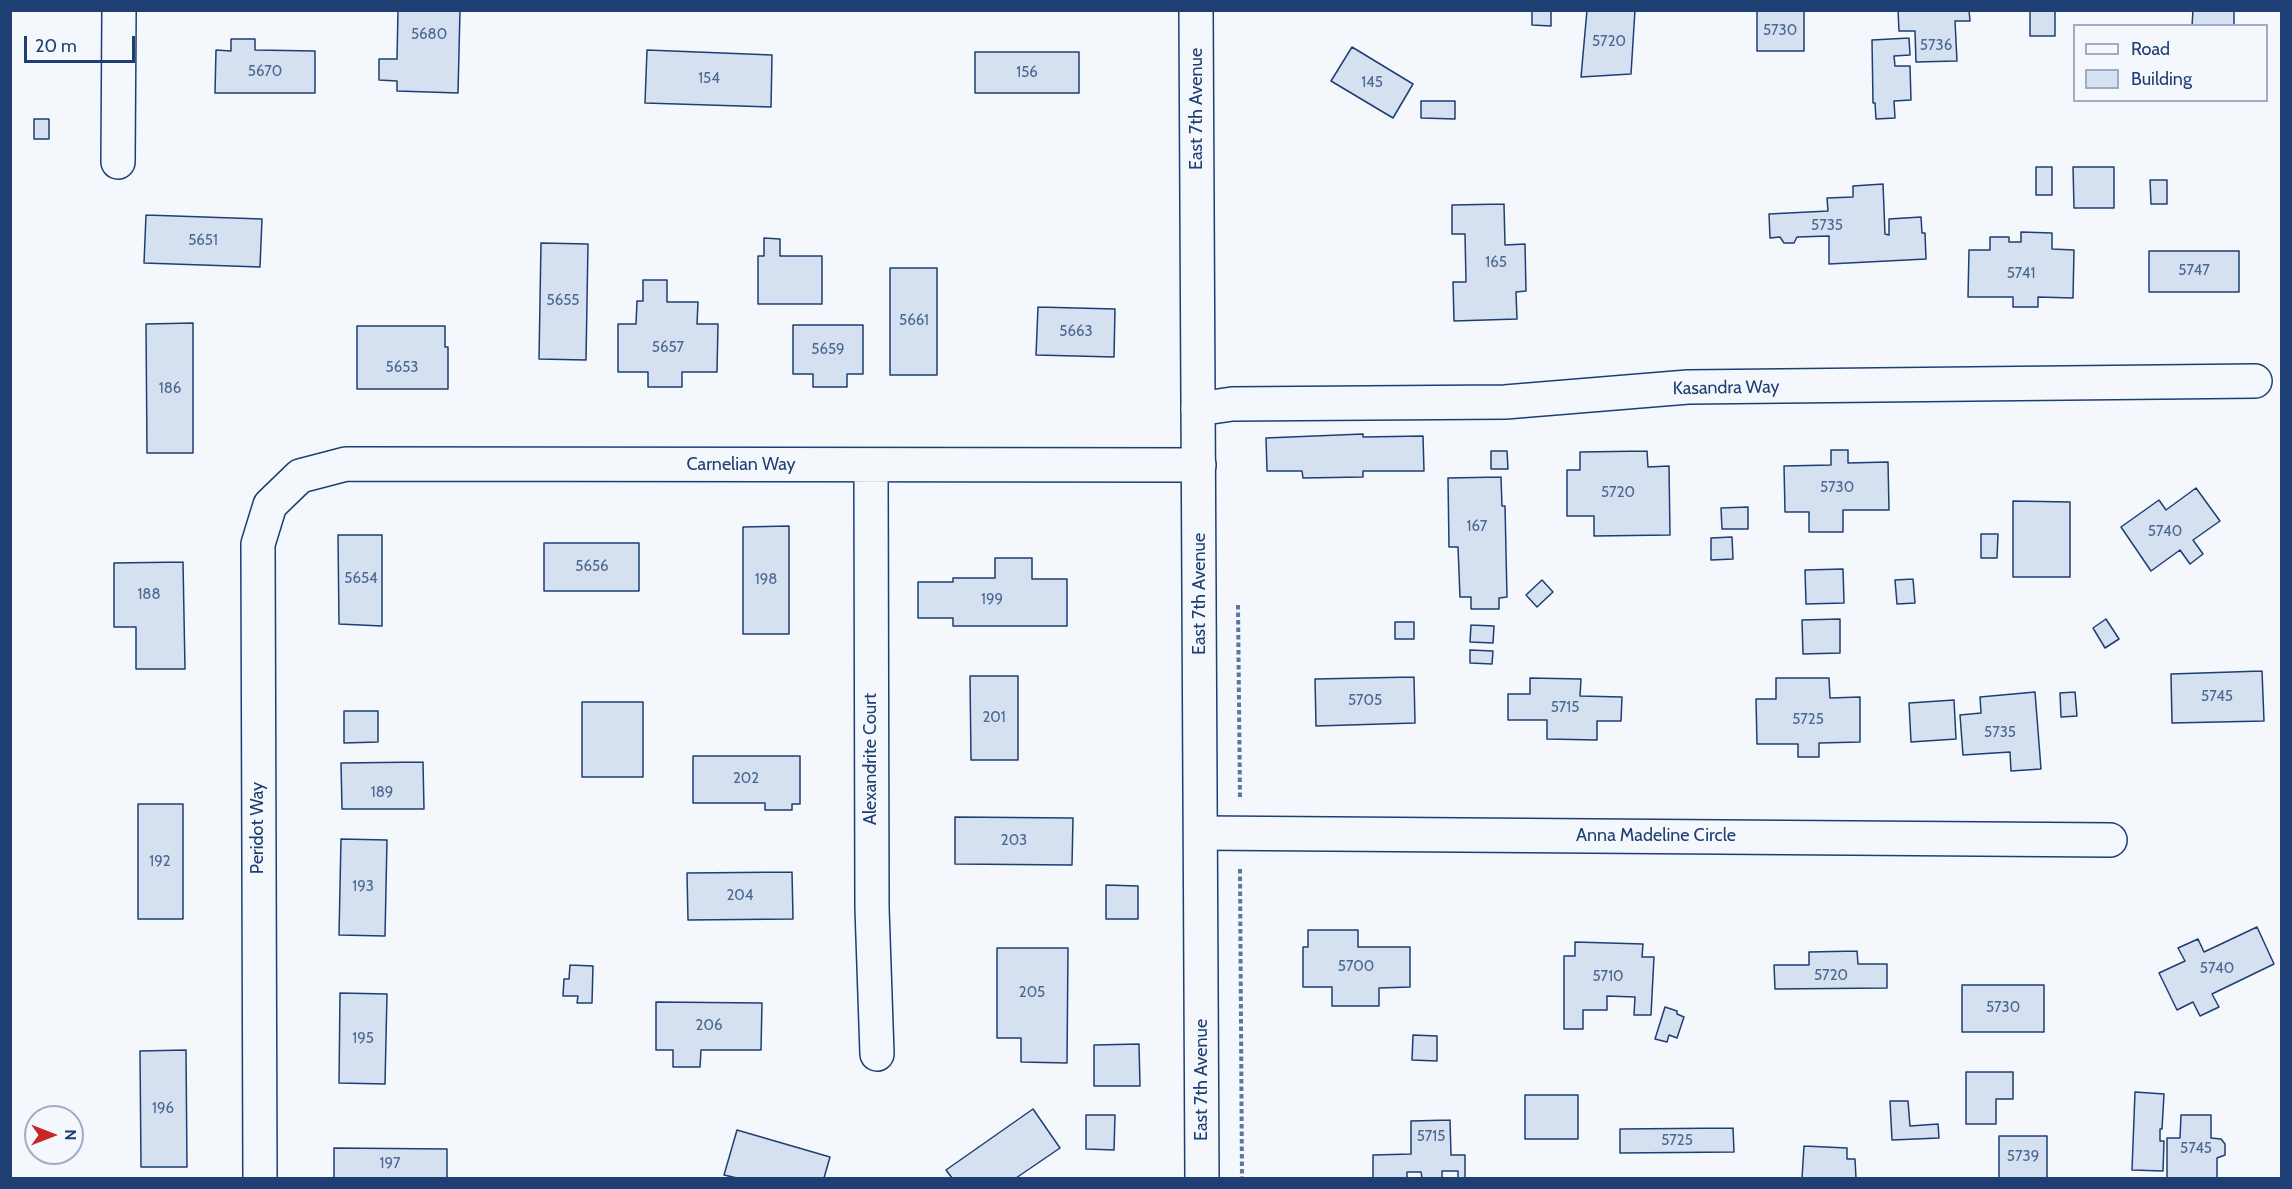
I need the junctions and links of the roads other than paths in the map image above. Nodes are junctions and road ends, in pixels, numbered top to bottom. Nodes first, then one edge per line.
1 (119, 10) edge
2 (1196, 10) edge
3 (118, 162) dead end
4 (2254, 381) dead end
5 (1198, 409) junction
6 (871, 465) junction
7 (1199, 465) junction
8 (288, 486) joint
9 (1201, 833) junction
10 (2110, 840) dead end
11 (877, 1054) dead end
12 (260, 1179) edge
13 (1202, 1179) edge

1 - 3 street
2 - 5 street, East 7th Avenue
4 - 5 street, Kasandra Way
5 - 7 street, East 7th Avenue
6 - 7 street, Carnelian Way
6 - 8 street, Carnelian Way
6 - 11 street, Alexandrite Court
7 - 9 street, East 7th Avenue
8 - 12 street, Peridot Way
9 - 10 street, Anna Madeline Circle
9 - 13 street, East 7th Avenue

